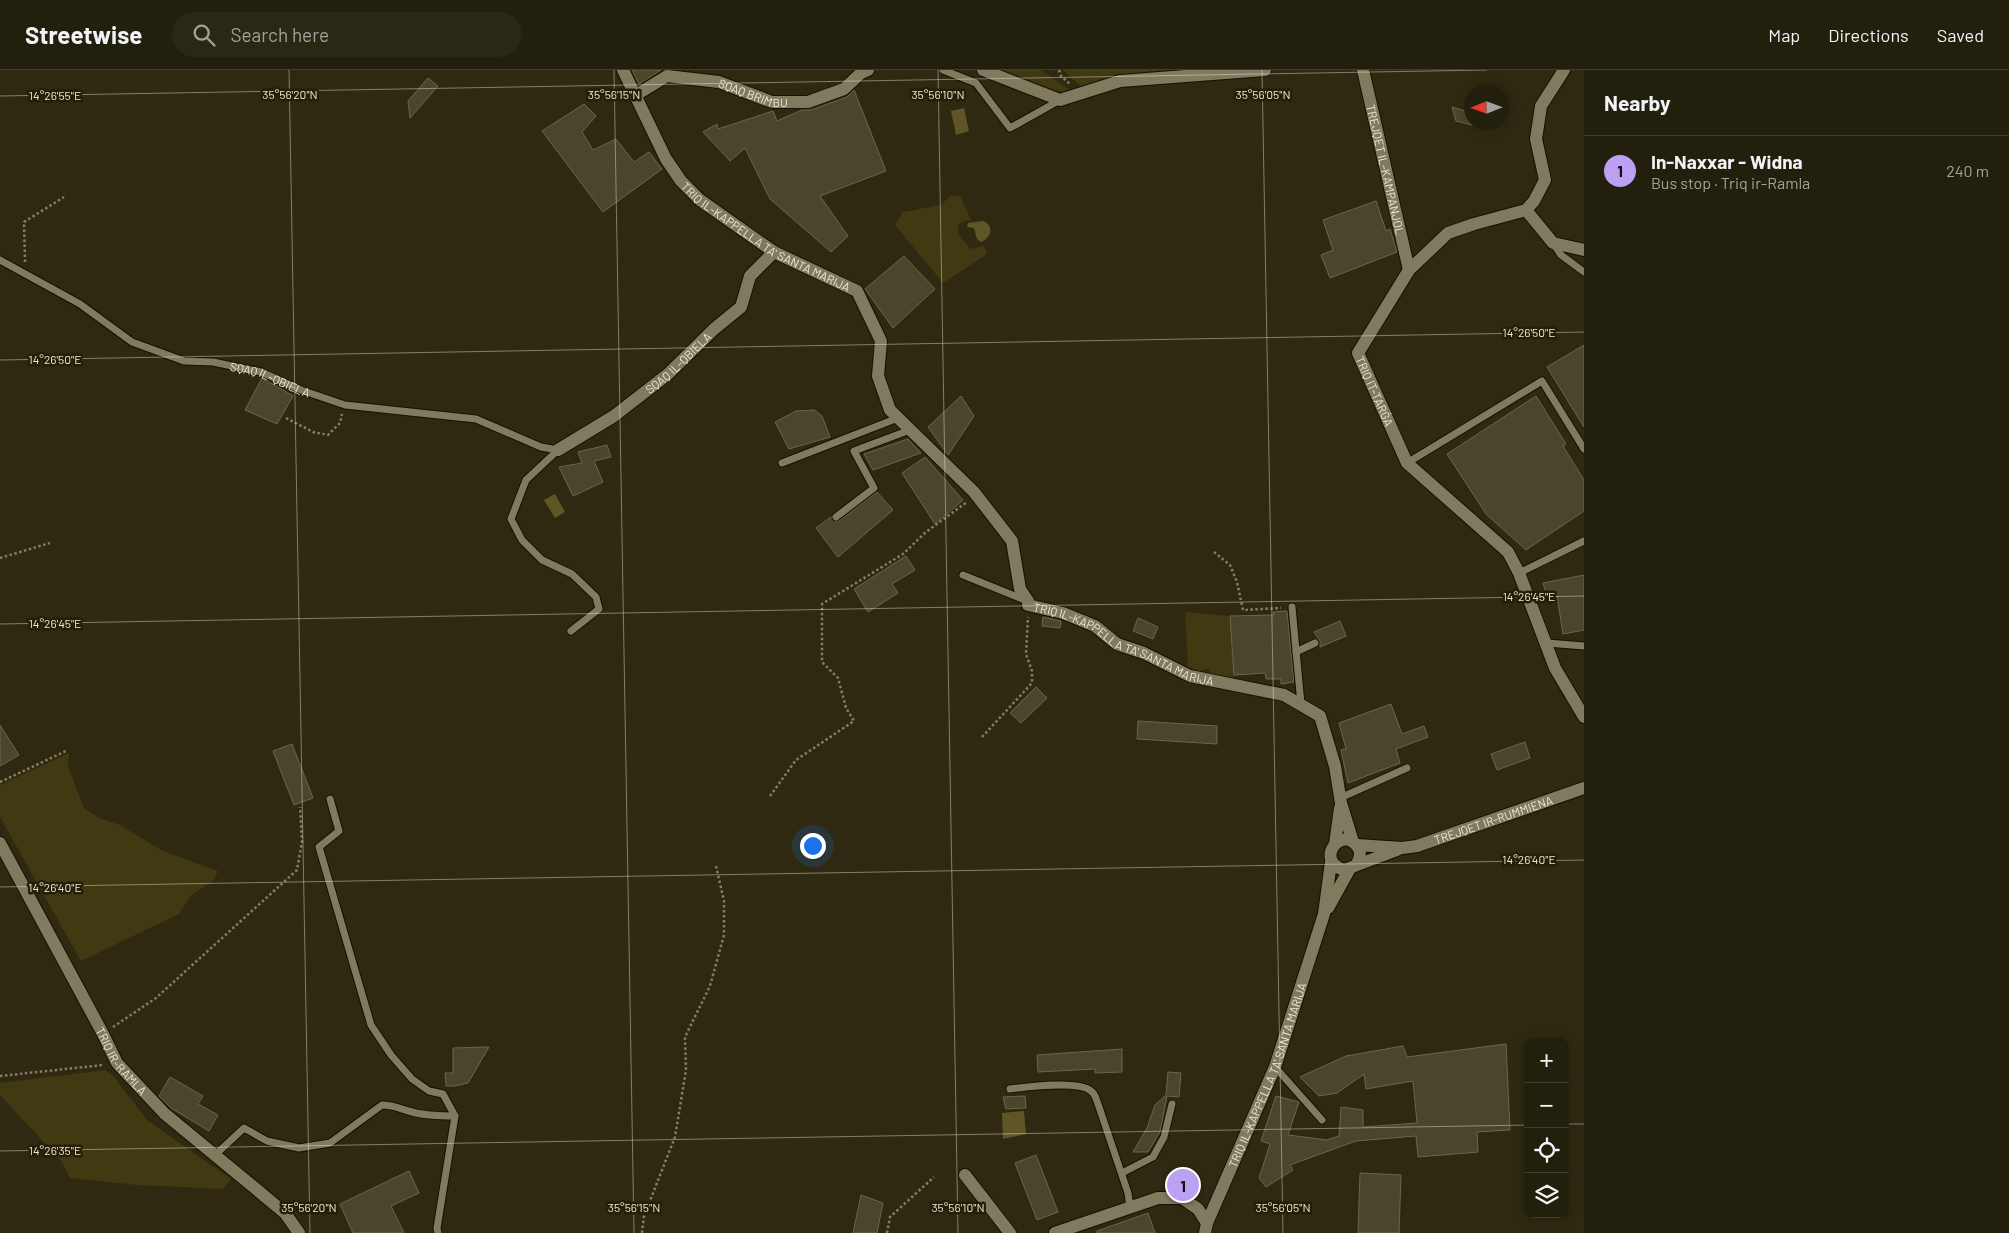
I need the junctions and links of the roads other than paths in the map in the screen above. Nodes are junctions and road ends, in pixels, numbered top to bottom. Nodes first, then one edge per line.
1 (623, 70) edge
2 (868, 70) edge
3 (943, 70) edge
4 (983, 70) edge
5 (1265, 70) edge
6 (1364, 70) edge
7 (1564, 70) edge
8 (636, 95) junction
9 (1060, 100) junction
10 (1526, 210) junction
11 (1553, 243) junction
12 (1584, 250) edge
13 (774, 252) junction
14 (0, 260) edge
15 (1409, 270) junction
16 (1584, 272) edge
17 (898, 418) junction
18 (910, 430) junction
19 (1584, 449) edge
20 (558, 450) junction
21 (782, 463) dead end
22 (1407, 464) junction
23 (836, 518) dead end
24 (1584, 541) edge
25 (1519, 573) junction
26 (963, 575) dead end
27 (1028, 603) junction
28 (1292, 607) dead end
29 (571, 631) dead end
30 (1316, 643) dead end
31 (1547, 643) junction
32 (1584, 646) edge
33 (1296, 652) junction
34 (1301, 704) junction
35 (1584, 717) edge
36 (1407, 768) dead end
37 (1584, 788) edge
38 (330, 799) dead end
39 (1341, 801) junction
40 (0, 843) edge
41 (1335, 844) junction
42 (1355, 844) junction
43 (1402, 848) junction
44 (1332, 862) junction
45 (1353, 867) junction
46 (1324, 914) junction
47 (1275, 1067) junction
48 (1010, 1089) dead end
49 (1172, 1104) dead end
50 (455, 1116) junction
51 (1322, 1120) dead end
52 (215, 1155) junction
53 (1122, 1173) junction
54 (965, 1175) dead end
55 (1130, 1207) junction
56 (1206, 1228) edge
57 (299, 1233) edge
58 (438, 1233) edge
59 (1010, 1233) edge
60 (1055, 1233) edge

1 - 8 street, TRIQ IL-KAPPELLA TA' SANTA MARIJA
2 - 8 street, SQAQ BRIMBU
3 - 9 lane
4 - 9 street
5 - 9 street
6 - 15 street, TREJQET IL-KAMPANJOL
7 - 10 street
8 - 13 street, TRIQ IL-KAPPELLA TA' SANTA MARIJA
10 - 11 street
10 - 15 street, TRIQ IT-TARĠA
11 - 12 street
11 - 16 lane
13 - 17 street, TRIQ IL-KAPPELLA TA' SANTA MARIJA
13 - 20 street, SQAQ IL-QBIELA
14 - 20 lane, SQAQ IL-QBIELA
15 - 22 street, TRIQ IT-TARĠA
17 - 18 street, TRIQ IL-KAPPELLA TA' SANTA MARIJA
17 - 21 lane
18 - 23 lane
18 - 27 street, TRIQ IL-KAPPELLA TA' SANTA MARIJA
19 - 22 lane
20 - 29 lane, SQAQ IL-QBIELA
22 - 25 street, TRIQ IT-TARĠA
24 - 25 lane
25 - 31 street, TRIQ IT-TARĠA
26 - 27 lane
27 - 34 street, TRIQ IL-KAPPELLA TA' SANTA MARIJA
28 - 33 lane
30 - 33 lane
31 - 32 lane
31 - 35 street, TRIQ IT-TARĠA
33 - 34 lane
34 - 39 street, TRIQ IL-KAPPELLA TA' SANTA MARIJA
36 - 39 lane
37 - 43 street, TREJQET IR-RUMMIENA
38 - 50 lane
39 - 41 street, TRIQ IL-KAPPELLA TA' SANTA MARIJA
39 - 42 street, TRIQ IL-KAPPELLA TA' SANTA MARIJA
40 - 52 street, TRIQ IR-RAMLA
41 - 42 street
41 - 44 street
42 - 43 street, TREJQET IR-RUMMIENA
42 - 45 street
43 - 45 street, TREJQET IR-RUMMIENA
44 - 45 street
44 - 46 street, TRIQ IL-KAPPELLA TA' SANTA MARIJA
45 - 46 street, TRIQ IL-KAPPELLA TA' SANTA MARIJA
46 - 47 street, TRIQ IL-KAPPELLA TA' SANTA MARIJA
47 - 51 lane
47 - 56 street, TRIQ IL-KAPPELLA TA' SANTA MARIJA
48 - 53 lane
49 - 53 lane
50 - 52 lane
50 - 58 lane
52 - 57 street, TRIQ IR-RAMLA
53 - 55 lane
54 - 59 street
55 - 56 street
55 - 60 street

